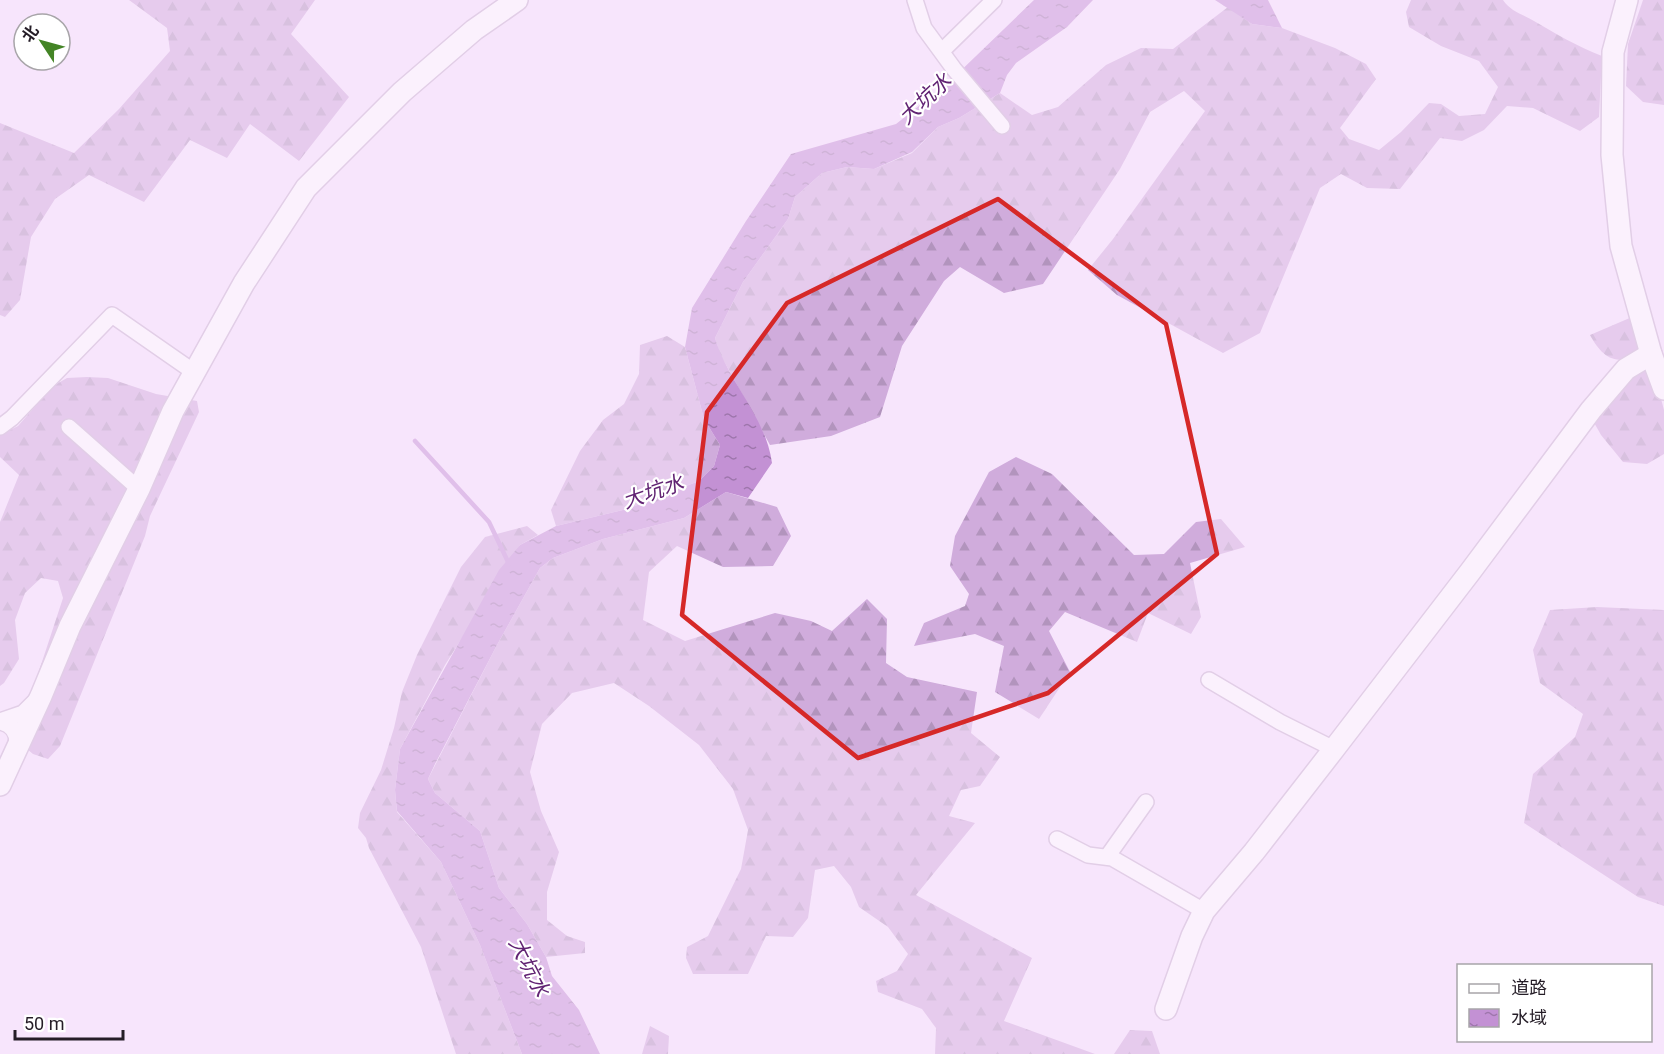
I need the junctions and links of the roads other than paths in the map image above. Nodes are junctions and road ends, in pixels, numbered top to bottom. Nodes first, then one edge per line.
1 (517, 0) edge
2 (915, 0) edge
3 (994, 0) edge
4 (1627, 0) edge
5 (942, 51) junction
6 (1002, 126) dead end
7 (1651, 354) junction
8 (194, 372) junction
9 (1664, 389) edge
10 (0, 427) edge
11 (69, 427) dead end
12 (139, 489) junction
13 (1209, 680) dead end
14 (41, 696) junction
15 (0, 721) edge
16 (1334, 749) junction
17 (8, 754) edge
18 (0, 785) edge
19 (1146, 802) dead end
20 (1057, 839) dead end
21 (1107, 857) junction
22 (1204, 911) junction
23 (1166, 1010) dead end

1 - 8 street
2 - 5 street
3 - 5 street
4 - 7 street
5 - 6 street
7 - 9 street
7 - 16 street
8 - 10 street
8 - 12 street
11 - 12 street
12 - 14 street
13 - 16 street
14 - 15 street
14 - 17 street
15 - 17 street
16 - 22 street
17 - 18 street
19 - 21 street
20 - 21 street
21 - 22 street
22 - 23 street

